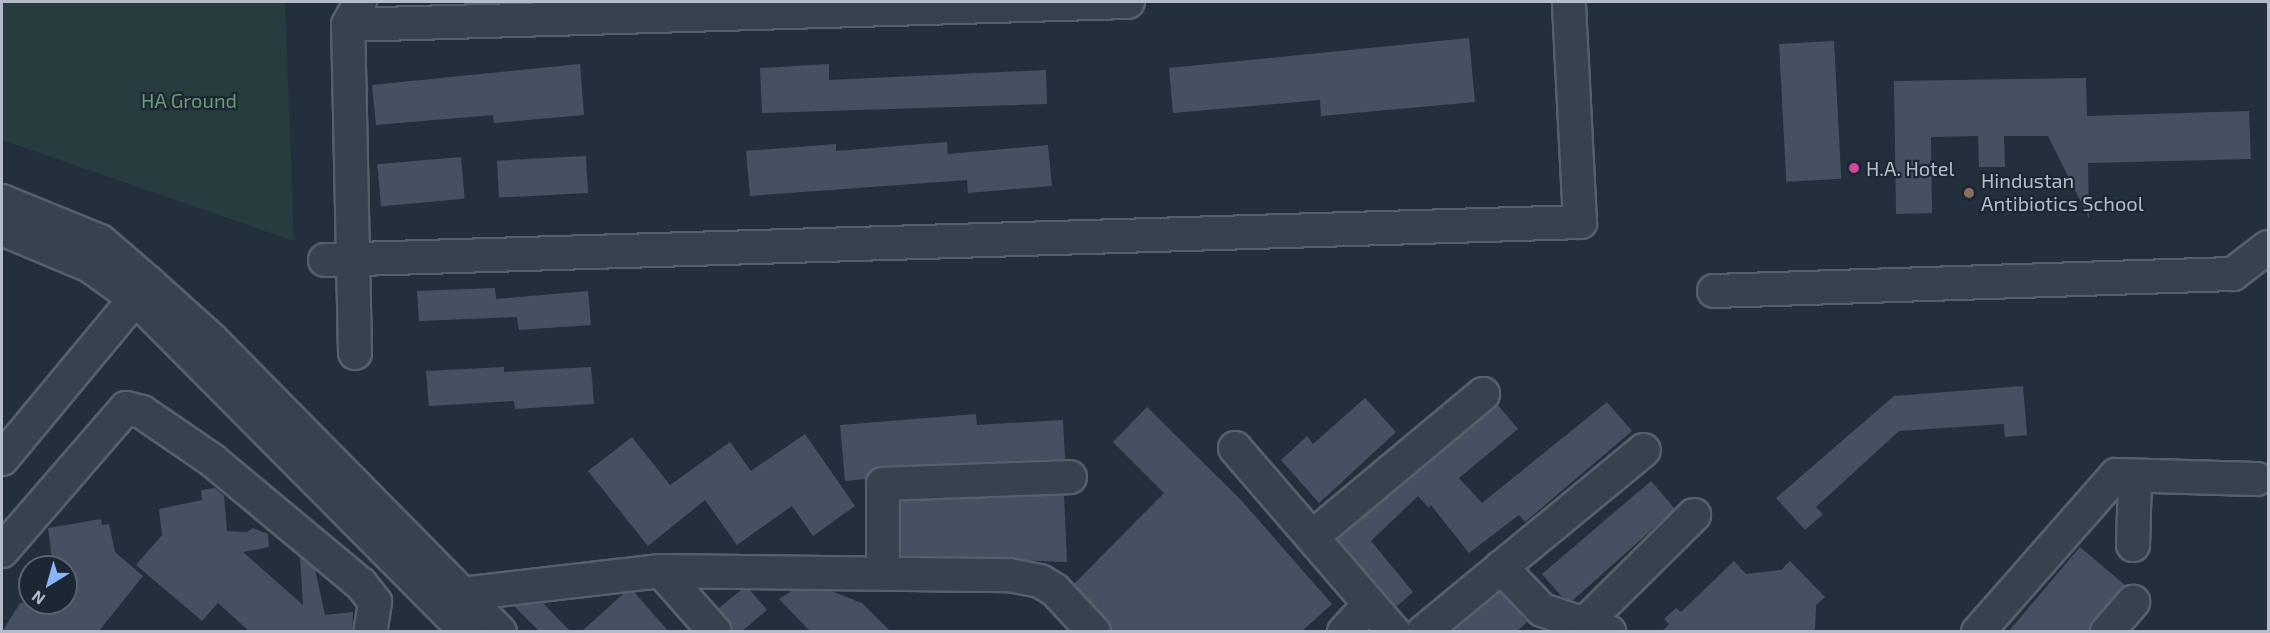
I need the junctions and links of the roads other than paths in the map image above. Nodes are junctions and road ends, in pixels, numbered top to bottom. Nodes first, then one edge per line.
1 (1071, 2) edge
2 (1128, 2) edge
3 (1569, 2) edge
4 (801, 6) edge
5 (354, 13) edge
6 (2, 201) edge
7 (2, 230) edge
8 (2268, 247) edge
9 (339, 260) junction
10 (142, 291) junction
11 (1714, 291) dead end
12 (355, 353) dead end
13 (1483, 394) dead end
14 (1235, 448) dead end
15 (1644, 450) dead end
16 (2, 459) edge
17 (2126, 475) junction
18 (1070, 477) dead end
19 (2257, 479) dead end
20 (1694, 515) dead end
21 (1312, 537) junction
22 (2133, 544) dead end
23 (2, 551) edge
24 (1501, 567) junction
25 (661, 570) junction
26 (883, 573) junction
27 (2133, 602) dead end
28 (1370, 604) junction
29 (458, 612) edge
30 (1597, 628) edge
31 (370, 632) edge
32 (500, 632) edge
33 (715, 632) edge
34 (1094, 632) edge
35 (1344, 632) edge
36 (1394, 632) edge
37 (1423, 632) edge
38 (1978, 632) edge
39 (2107, 632) edge

1 - 2 street
1 - 4 street
3 - 9 street
4 - 5 street
5 - 9 street
6 - 10 street
7 - 10 street
8 - 11 street
9 - 12 street
10 - 16 street
10 - 29 street
13 - 21 street
14 - 21 street
15 - 24 street
17 - 19 street
17 - 22 street
17 - 38 street
18 - 26 street
20 - 30 street
21 - 28 street
23 - 31 street
24 - 30 street
24 - 37 street
25 - 26 street
25 - 29 street
25 - 33 street
26 - 34 street
27 - 39 street
28 - 35 street
28 - 36 street
29 - 32 street

